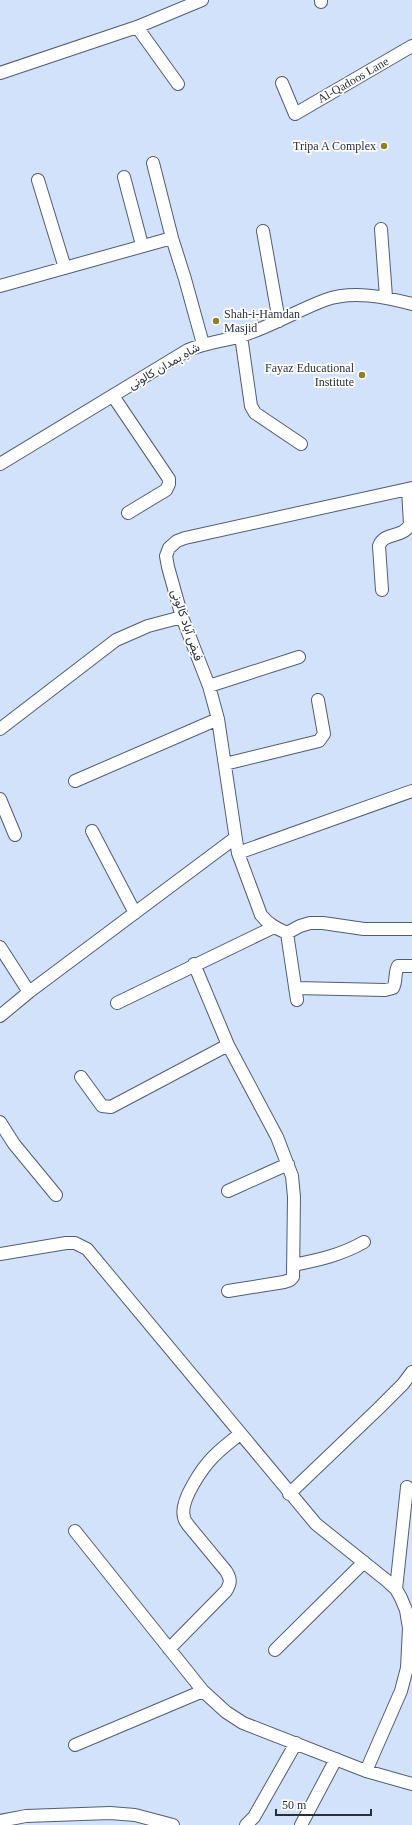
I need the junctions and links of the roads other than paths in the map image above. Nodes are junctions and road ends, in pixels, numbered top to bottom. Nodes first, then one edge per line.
1 (202, 0) edge
2 (137, 27) junction
3 (412, 46) edge
4 (0, 73) edge
5 (282, 83) dead end
6 (178, 84) dead end
7 (153, 163) dead end
8 (124, 176) dead end
9 (38, 180) dead end
10 (381, 229) dead end
11 (263, 231) dead end
12 (172, 238) junction
13 (142, 245) junction
14 (65, 268) junction
15 (0, 286) edge
16 (386, 297) junction
17 (412, 304) edge
18 (279, 321) junction
19 (241, 336) junction
20 (203, 344) junction
21 (113, 396) junction
22 (301, 444) dead end
23 (0, 464) edge
24 (410, 488) edge
25 (128, 513) dead end
26 (382, 590) dead end
27 (182, 617) junction
28 (299, 657) dead end
29 (209, 686) junction
30 (318, 700) dead end
31 (218, 719) junction
32 (0, 729) edge
33 (225, 764) junction
34 (75, 782) dead end
35 (412, 791) edge
36 (0, 799) edge
37 (92, 831) dead end
38 (15, 835) dead end
39 (235, 838) junction
40 (238, 853) junction
41 (135, 913) junction
42 (274, 927) junction
43 (412, 929) edge
44 (287, 933) junction
45 (0, 947) edge
46 (194, 964) junction
47 (412, 966) edge
48 (29, 992) junction
49 (117, 1003) dead end
50 (0, 1016) edge
51 (228, 1045) junction
52 (81, 1077) dead end
53 (0, 1122) edge
54 (288, 1164) junction
55 (228, 1191) dead end
56 (56, 1195) dead end
57 (364, 1242) dead end
58 (0, 1254) edge
59 (293, 1265) junction
60 (228, 1291) dead end
61 (412, 1372) edge
62 (240, 1434) junction
63 (407, 1487) dead end
64 (289, 1494) junction
65 (75, 1531) dead end
66 (364, 1562) junction
67 (396, 1589) junction
68 (410, 1628) edge
69 (169, 1649) junction
70 (275, 1650) dead end
71 (203, 1691) junction
72 (296, 1744) junction
73 (75, 1745) dead end
74 (336, 1759) junction
75 (366, 1771) junction
76 (412, 1784) edge
77 (0, 1821) edge
78 (173, 1825) edge
79 (246, 1825) edge
80 (301, 1825) edge

1 - 2 street
2 - 4 street
2 - 6 street
3 - 5 street, Al-Qadoos Lane
7 - 12 street
8 - 13 street
9 - 14 street
10 - 16 street
11 - 18 street
12 - 13 street
12 - 20 street
13 - 14 street
14 - 15 street
16 - 17 street, شاہِ ہمدان کالونی
16 - 18 street, شاہِ ہمدان کالونی
18 - 19 street, شاہِ ہمدان کالونی
19 - 20 street, شاہِ ہمدان کالونی
19 - 22 street
20 - 21 street, شاہِ ہمدان کالونی
21 - 23 street, شاہِ ہمدان کالونی
21 - 25 street
24 - 26 street
24 - 27 street, فیض آباد کالونی
27 - 29 street, فیض آباد کالونی
27 - 32 street
28 - 29 street
29 - 31 street, فیض آباد کالونی
30 - 33 street
31 - 33 street, فیض آباد کالونی
31 - 34 street
33 - 39 street, فیض آباد کالونی
35 - 40 street
36 - 38 street
37 - 41 street
39 - 40 street, فیض آباد کالونی
39 - 41 street
40 - 42 street, فیض آباد کالونی
41 - 48 street
42 - 44 street, فیض آباد کالونی
42 - 46 street
43 - 44 street
44 - 47 street
45 - 48 street
46 - 49 street
46 - 51 street
48 - 50 street
51 - 52 street
51 - 54 street
53 - 56 street
54 - 55 street
54 - 59 street
57 - 59 street
58 - 62 street
59 - 60 street
61 - 64 street
62 - 64 street
62 - 69 street
63 - 67 street
64 - 66 street
65 - 69 street
66 - 67 street
66 - 70 street
67 - 68 street
68 - 75 street
69 - 71 street
71 - 72 street
71 - 73 street
72 - 74 street
72 - 79 street
74 - 75 street
74 - 80 street
75 - 76 street
77 - 78 street

